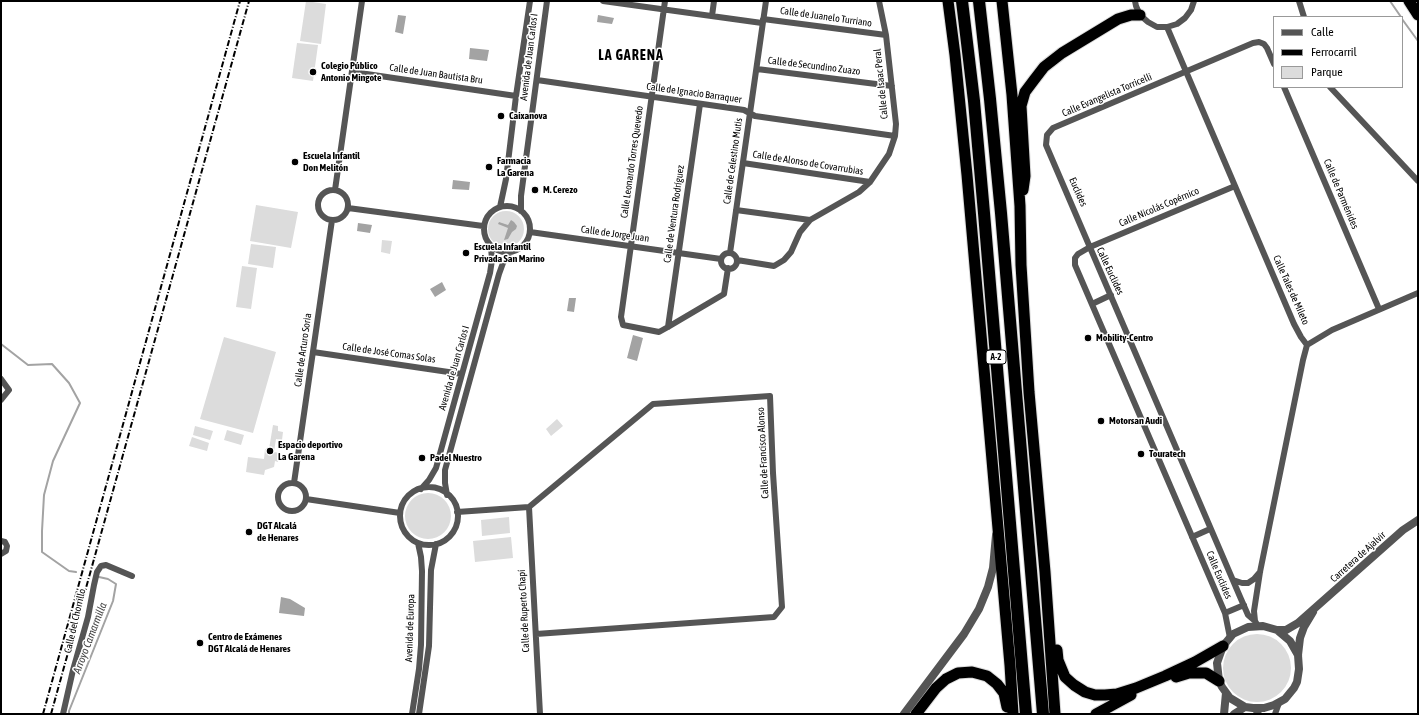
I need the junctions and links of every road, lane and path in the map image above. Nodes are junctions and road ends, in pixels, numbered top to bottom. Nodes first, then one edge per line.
1 (362, 1) edge
2 (530, 1) edge
3 (547, 1) edge
4 (603, 1) edge
5 (665, 1) edge
6 (714, 1) edge
7 (766, 1) edge
8 (879, 1) edge
9 (948, 1) edge
10 (956, 1) edge
11 (962, 1) edge
12 (979, 1) edge
13 (1002, 1) edge
14 (1135, 1) edge
15 (1194, 1) edge
16 (1300, 1) edge
17 (1409, 1) edge
18 (664, 10) junction
19 (1140, 15) junction
20 (1418, 15) edge
21 (712, 16) junction
22 (1304, 16) edge
23 (763, 21) junction
24 (1168, 27) junction
25 (886, 35) junction
26 (963, 59) joint
27 (1273, 62) edge
28 (757, 69) junction
29 (353, 72) junction
30 (1186, 72) junction
31 (536, 80) junction
32 (892, 86) junction
33 (1284, 88) edge
34 (1331, 88) edge
35 (516, 96) junction
36 (652, 98) junction
37 (700, 104) junction
38 (750, 113) junction
39 (894, 136) junction
40 (1046, 144) joint
41 (743, 163) junction
42 (967, 176) junction
43 (1418, 181) edge
44 (870, 182) junction
45 (1235, 186) junction
46 (335, 190) junction
47 (1020, 206) junction
48 (500, 207) junction
49 (348, 208) junction
50 (736, 210) junction
51 (521, 211) junction
52 (332, 220) junction
53 (810, 220) junction
54 (483, 226) junction
55 (530, 232) junction
56 (491, 247) junction
57 (630, 247) junction
58 (1090, 247) junction
59 (510, 252) junction
60 (730, 253) junction
61 (679, 254) junction
62 (721, 259) junction
63 (737, 260) junction
64 (728, 268) junction
65 (1418, 293) edge
66 (1111, 295) junction
67 (1092, 304) junction
68 (1379, 309) junction
69 (668, 327) junction
70 (1307, 345) junction
71 (313, 352) junction
72 (462, 374) junction
73 (1, 379) edge
74 (1, 400) edge
75 (294, 483) junction
76 (421, 489) junction
77 (447, 495) junction
78 (306, 500) junction
79 (529, 507) junction
80 (457, 512) junction
81 (400, 513) junction
82 (1418, 520) edge
83 (997, 525) junction
84 (1210, 529) junction
85 (1192, 537) junction
86 (1, 541) edge
87 (418, 543) junction
88 (436, 544) junction
89 (1, 554) edge
90 (1045, 572) junction
91 (1260, 572) junction
92 (132, 576) dead end
93 (1233, 580) junction
94 (1244, 606) junction
95 (1313, 612) junction
96 (1225, 613) junction
97 (1257, 624) junction
98 (1277, 630) junction
99 (536, 634) junction
100 (1226, 642) junction
101 (1298, 655) junction
102 (1219, 681) junction
103 (1226, 693) junction
104 (1279, 703) junction
105 (1252, 710) edge
106 (63, 714) edge
107 (412, 714) edge
108 (419, 714) edge
109 (540, 714) edge
110 (904, 714) edge
111 (916, 714) edge
112 (1009, 714) edge
113 (1013, 714) edge
114 (1026, 714) edge
115 (1043, 714) edge
116 (1056, 714) edge
117 (1096, 714) edge
118 (1224, 714) edge
119 (1234, 714) edge
120 (1275, 714) edge

1 - 29 street
2 - 35 street, Avenida de Juan Carlos I
3 - 31 street, Avenida de Juan Carlos I
4 - 18 street, Calle de Juanelo Turriano
5 - 18 street, Calle Leonardo Torres Quevedo
6 - 21 street
7 - 23 street, Calle de Celestino Mutis
8 - 25 street, Calle de Isaac Peral
9 - 42 highway
10 - 26 highway
11 - 114 highway, A-2
12 - 115 highway, A-2
13 - 47 highway
14 - 19 street
15 - 24 street
16 - 22 street
17 - 20 highway
18 - 21 street, Calle de Juanelo Turriano
18 - 36 street, Calle Leonardo Torres Quevedo
19 - 24 street
19 - 47 highway
21 - 23 street, Calle de Juanelo Turriano
23 - 25 street, Calle de Juanelo Turriano
23 - 28 street, Calle de Celestino Mutis
24 - 30 street, Calle Tales de Mileto
25 - 32 street, Calle de Isaac Peral
26 - 42 highway
27 - 30 street
28 - 32 street, Calle de Secundino Zuazo
28 - 38 street, Calle de Celestino Mutis
29 - 35 street, Calle de Juan Bautista Bru
29 - 46 street
30 - 40 street, Calle Evangelista Torricelli
30 - 45 street, Calle Tales de Mileto
31 - 36 street, Calle de Ignacio Barraquer
31 - 51 street, Avenida de Juan Carlos I
32 - 39 street, Calle de Isaac Peral
33 - 68 street, Calle de Parménides
34 - 43 street
35 - 48 street, Avenida de Juan Carlos I
36 - 37 street, Calle de Ignacio Barraquer
36 - 57 street, Calle Leonardo Torres Quevedo
37 - 38 street, Calle de Ignacio Barraquer
37 - 61 street, Calle de Ventura Rodríguez
38 - 39 street, Calle de Ignacio Barraquer
38 - 41 street, Calle de Celestino Mutis
39 - 44 street, Calle de Isaac Peral
40 - 58 street, Euclides
41 - 44 street, Calle de Alonso de Covarrubias
41 - 50 street, Calle de Celestino Mutis
42 - 83 highway
44 - 53 street, Calle de Isaac Peral
45 - 58 street, Calle Nicolás Copérnico
45 - 70 street, Calle Tales de Mileto
46 - 49 street
46 - 52 street
47 - 90 highway
48 - 51 street
48 - 54 street
49 - 52 street
49 - 54 street
50 - 53 street
50 - 60 street, Calle de Celestino Mutis
51 - 55 street
52 - 71 street, Calle de Arturo Soria
53 - 63 street, Calle de Isaac Peral
54 - 56 street
55 - 57 street, Calle de Jorge Juan
55 - 59 street
56 - 59 street
56 - 72 street, Avenida de Juan Carlos I
57 - 61 street, Calle de Jorge Juan
57 - 69 street, Calle Leonardo Torres Quevedo
58 - 66 street, Calle Euclides
58 - 67 street, Calle Euclides
59 - 77 street, Avenida de Juan Carlos I
60 - 62 street
60 - 63 street
61 - 62 street, Calle de Jorge Juan
61 - 69 street, Calle de Ventura Rodríguez
62 - 64 street
63 - 64 street
64 - 69 street
65 - 68 street
66 - 67 street
66 - 84 street, Calle Euclides
67 - 85 street, Calle Euclides
68 - 70 street
70 - 91 street
71 - 72 street, Calle de José Comas Solas
71 - 75 street, Calle de Arturo Soria
72 - 76 street, Avenida de Juan Carlos I
73 - 74 street
75 - 78 street
75 - 78 street
76 - 77 street
76 - 81 street
77 - 80 street
78 - 81 street
79 - 80 street
79 - 99 street, Calle de Ruperto Chapí
79 - 99 street, Calle de Francisco Alonso
80 - 88 street
81 - 87 street
82 - 95 street, Carretera de Ajalvir
83 - 110 street
83 - 113 highway
84 - 85 street
84 - 93 street, Calle Euclides
85 - 96 street, Calle Euclides
86 - 89 street
87 - 88 street
87 - 107 street, Avenida de Europa
88 - 108 street, Avenida de Europa
90 - 100 highway
90 - 116 highway
91 - 93 street
91 - 97 street
92 - 106 street, Calle del Chorrillo
93 - 94 street, Calle Euclides
94 - 96 street
94 - 97 street, Calle Euclides
95 - 98 street, Carretera de Ajalvir
95 - 101 street, Carretera de Ajalvir
96 - 100 street, Calle Euclides
97 - 98 street
97 - 100 street
98 - 101 street
99 - 109 street, Calle de Ruperto Chapí
100 - 102 street
101 - 104 street
102 - 103 street
102 - 117 highway
103 - 105 street
103 - 118 street
104 - 105 street
104 - 120 street
105 - 119 street
111 - 112 highway

